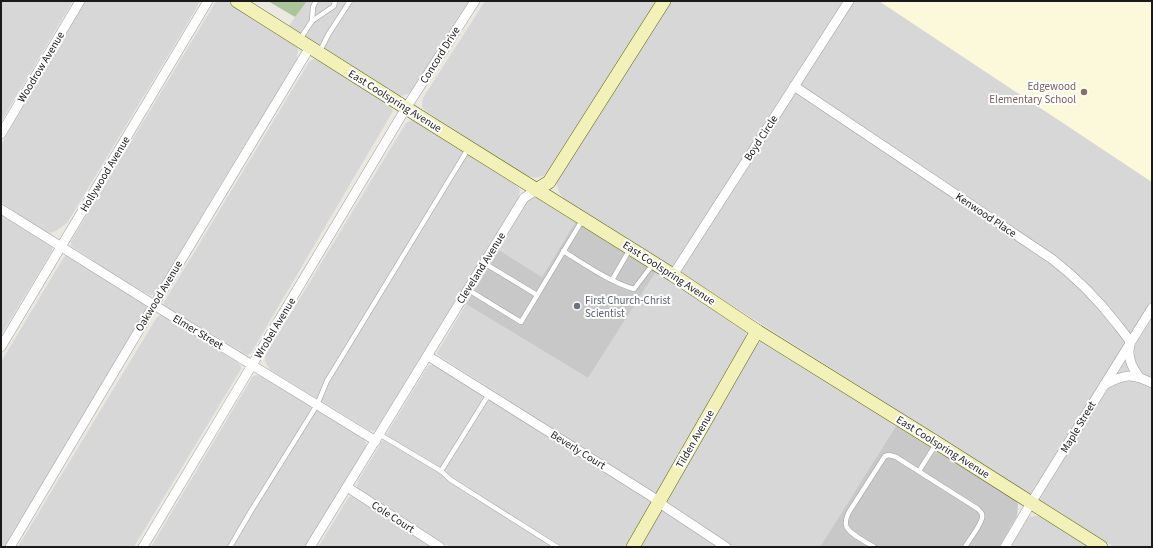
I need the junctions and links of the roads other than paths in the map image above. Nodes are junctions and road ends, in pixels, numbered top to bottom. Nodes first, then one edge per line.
1 (80, 1) edge
2 (208, 1) edge
3 (237, 1) edge
4 (316, 1) edge
5 (335, 1) edge
6 (350, 1) edge
7 (475, 1) edge
8 (664, 1) edge
9 (849, 1) edge
10 (312, 21) junction
11 (299, 40) junction
12 (315, 50) junction
13 (794, 86) junction
14 (406, 108) junction
15 (1, 134) edge
16 (469, 148) junction
17 (536, 190) junction
18 (1, 209) edge
19 (583, 219) junction
20 (61, 246) junction
21 (630, 248) junction
22 (563, 251) junction
23 (484, 263) junction
24 (654, 263) junction
25 (673, 275) junction
26 (612, 280) junction
27 (467, 289) junction
28 (537, 295) junction
29 (154, 305) junction
30 (1152, 308) edge
31 (757, 331) junction
32 (1130, 342) junction
33 (1, 347) edge
34 (428, 356) junction
35 (252, 365) junction
36 (1139, 377) junction
37 (1152, 383) edge
38 (1104, 384) junction
39 (489, 394) junction
40 (316, 405) junction
41 (377, 438) junction
42 (937, 442) junction
43 (441, 471) junction
44 (919, 471) junction
45 (347, 487) junction
46 (659, 502) junction
47 (1031, 503) junction
48 (10, 547) edge
49 (143, 547) edge
50 (230, 547) edge
51 (310, 547) edge
52 (440, 547) edge
53 (557, 547) edge
54 (633, 547) edge
55 (726, 547) edge
56 (874, 547) edge
57 (965, 547) edge
58 (1005, 547) edge
59 (1101, 547) edge

1 - 15 street, Woodrow Avenue
2 - 20 street, Hollywood Avenue
3 - 11 street, East Coolspring Avenue
4 - 10 lane
5 - 10 lane
6 - 12 lane
7 - 14 street, Concord Drive
8 - 17 street, Cleveland Avenue
9 - 13 street, Boyd Circle
10 - 11 lane
11 - 12 street, East Coolspring Avenue
12 - 14 street, East Coolspring Avenue
12 - 29 street, Oakwood Avenue
13 - 25 street, Boyd Circle
13 - 32 street, Kenwood Place
14 - 16 street, East Coolspring Avenue
14 - 35 street, Wrobel Avenue
16 - 17 street, East Coolspring Avenue
16 - 40 lane
17 - 19 street, East Coolspring Avenue
17 - 23 street, Cleveland Avenue
18 - 20 street, Elmer Street
19 - 21 street, East Coolspring Avenue
19 - 22 lane
20 - 29 street, Elmer Street
20 - 33 street, Hollywood Avenue
21 - 24 street, East Coolspring Avenue
21 - 26 lane
22 - 26 lane
22 - 28 lane
23 - 27 street, Cleveland Avenue
23 - 28 lane
24 - 25 street, East Coolspring Avenue
24 - 26 lane
25 - 31 street, East Coolspring Avenue
27 - 28 lane
27 - 34 street, Cleveland Avenue
29 - 35 street, Elmer Street
29 - 48 street, Oakwood Avenue
30 - 32 street, Maple Street
31 - 42 street, East Coolspring Avenue
31 - 46 street, Tilden Avenue
32 - 36 street
32 - 38 street, Maple Street
34 - 39 street, Beverly Court
34 - 41 street, Cleveland Avenue
35 - 40 street, Elmer Street
35 - 49 street, Wrobel Avenue
36 - 37 street
36 - 38 street
38 - 47 street, Maple Street
39 - 43 lane
39 - 46 street, Beverly Court
40 - 41 street, Elmer Street
40 - 50 lane
41 - 43 lane
41 - 45 street, Cleveland Avenue
42 - 44 lane
42 - 47 street, East Coolspring Avenue
43 - 53 lane
44 - 56 lane
44 - 57 lane
45 - 51 street, Cleveland Avenue
45 - 52 street, Cole Court
46 - 54 street, Tilden Avenue
46 - 55 street, Beverly Court
47 - 58 street, Maple Street
47 - 59 street, East Coolspring Avenue

